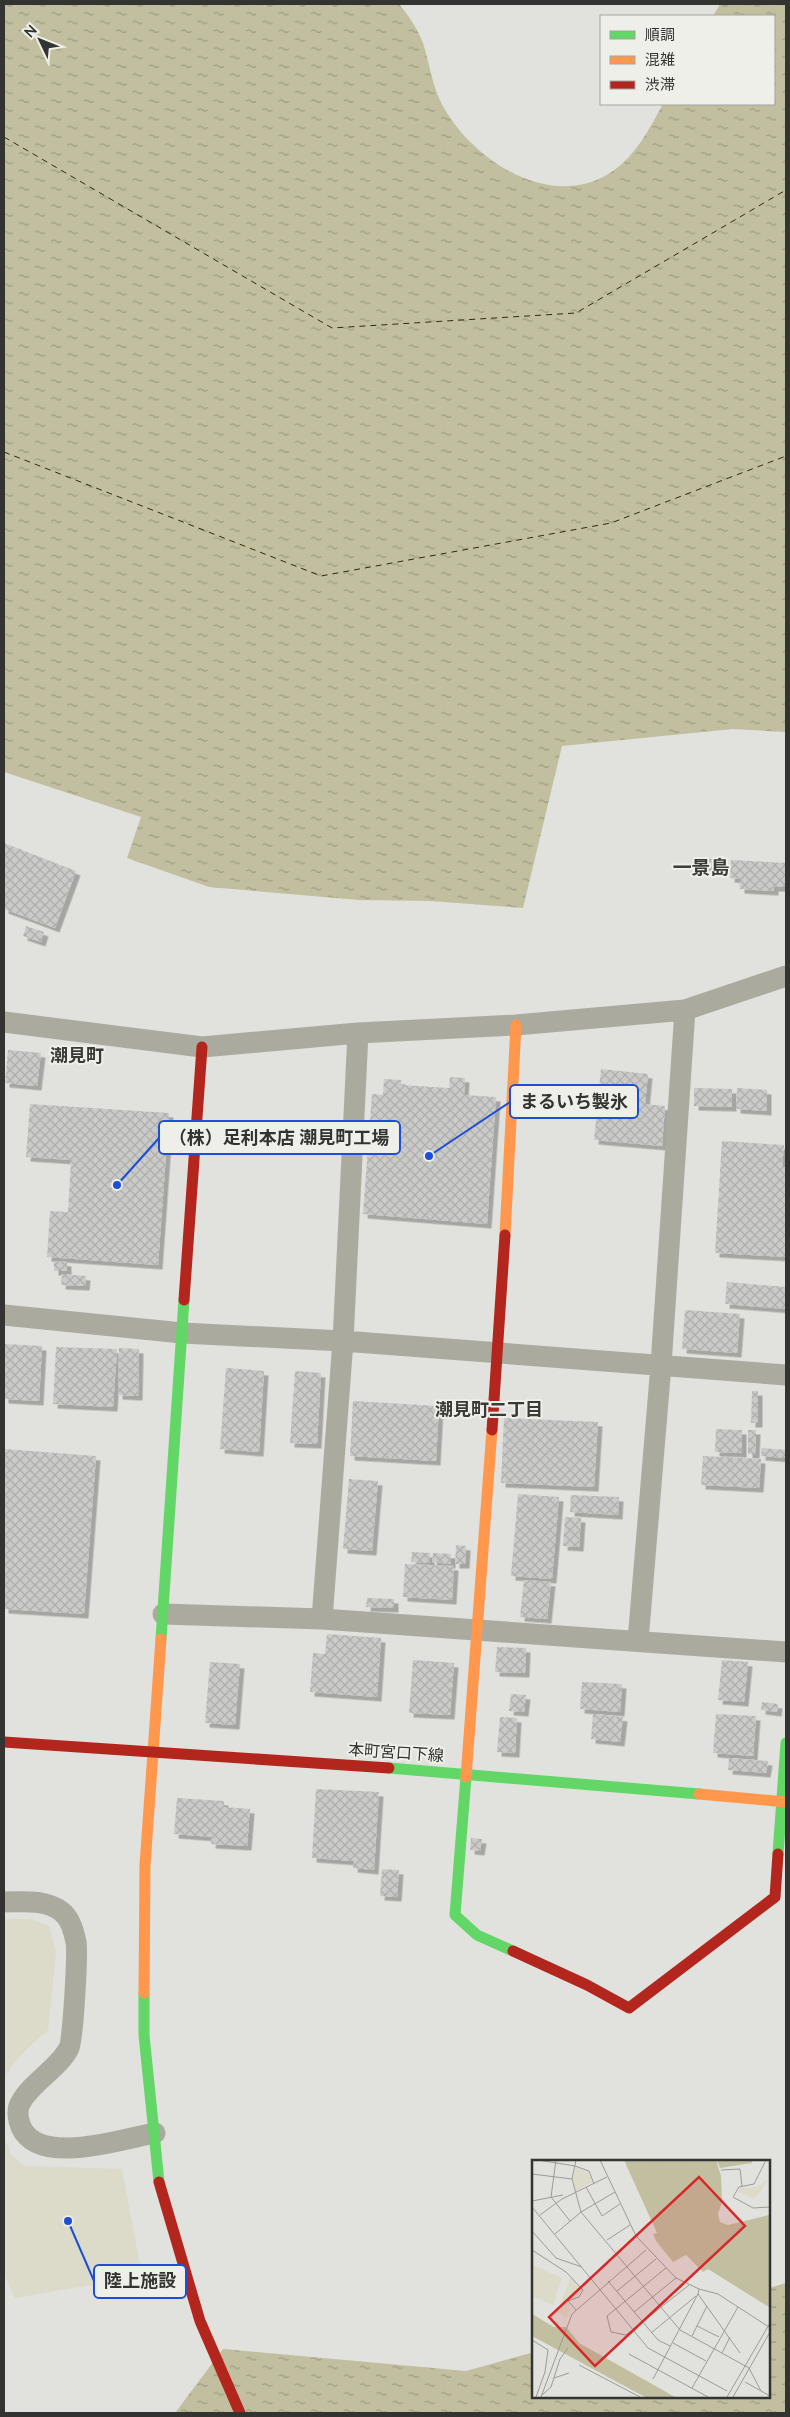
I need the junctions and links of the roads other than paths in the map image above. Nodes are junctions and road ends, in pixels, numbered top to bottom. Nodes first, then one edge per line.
1 (786, 976) edge
2 (685, 1010) junction
3 (4, 1022) edge
4 (516, 1025) junction
5 (358, 1033) junction
6 (202, 1047) junction
7 (4, 1315) edge
8 (182, 1333) junction
9 (343, 1341) junction
10 (498, 1354) junction
11 (661, 1365) junction
12 (786, 1375) edge
13 (163, 1614) junction
14 (322, 1619) junction
15 (476, 1630) junction
16 (638, 1641) junction
17 (786, 1652) edge
18 (4, 1742) edge
19 (786, 1743) edge
20 (154, 1752) junction
21 (465, 1773) junction
22 (784, 1802) edge
23 (4, 1902) edge
24 (155, 2133) junction
25 (240, 2413) edge

1 - 2 street
2 - 4 street
2 - 11 street
3 - 6 street
4 - 5 street
4 - 10 street
5 - 6 street
5 - 9 street
6 - 8 street
7 - 8 street
8 - 9 street
8 - 13 street
9 - 10 street
9 - 14 street
10 - 11 street
10 - 15 street
11 - 12 street
11 - 16 street
13 - 14 street
13 - 20 street
14 - 15 street
15 - 16 street
15 - 21 street
16 - 17 street
18 - 20 street, 本町宮口下線
19 - 22 street
20 - 21 street, 本町宮口下線
20 - 24 street
21 - 22 street, 本町宮口下線
21 - 22 street
23 - 24 street
24 - 25 street

